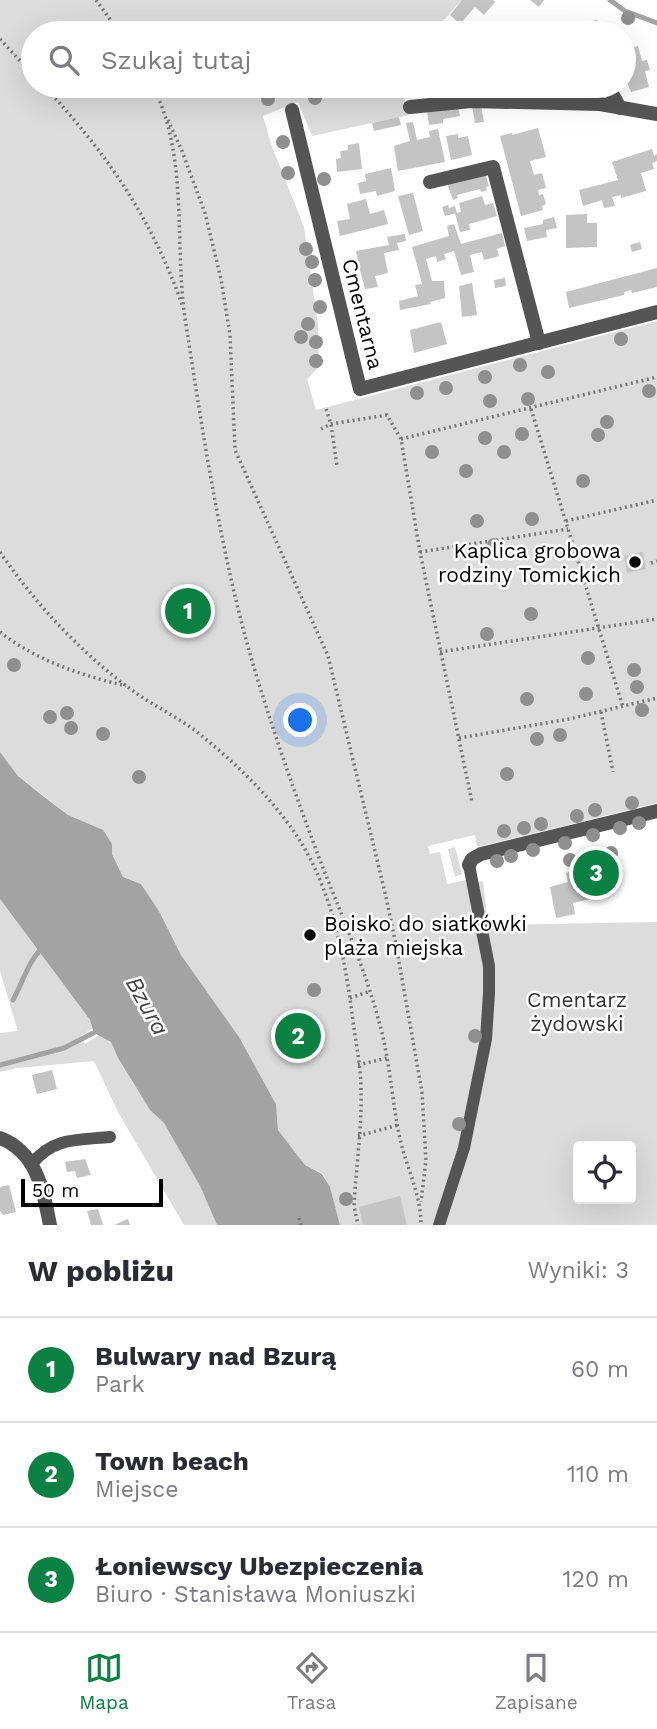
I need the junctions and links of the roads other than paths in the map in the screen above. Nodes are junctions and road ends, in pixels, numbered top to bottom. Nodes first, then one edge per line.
1 (615, 98) edge
2 (410, 107) dead end
3 (620, 108) junction
4 (292, 110) dead end
5 (657, 114) edge
6 (430, 182) dead end
7 (657, 312) edge
8 (539, 343) junction
9 (657, 811) edge
10 (469, 865) joint
11 (110, 1137) dead end
12 (0, 1138) edge
13 (32, 1164) junction
14 (50, 1225) edge
15 (439, 1225) edge

1 - 3 street
2 - 3 street
3 - 5 street
4 - 8 street, Cmentarna
6 - 8 street
7 - 8 street, Cmentarna
9 - 10 street
10 - 15 lane
11 - 13 lane
12 - 13 street
13 - 14 street

